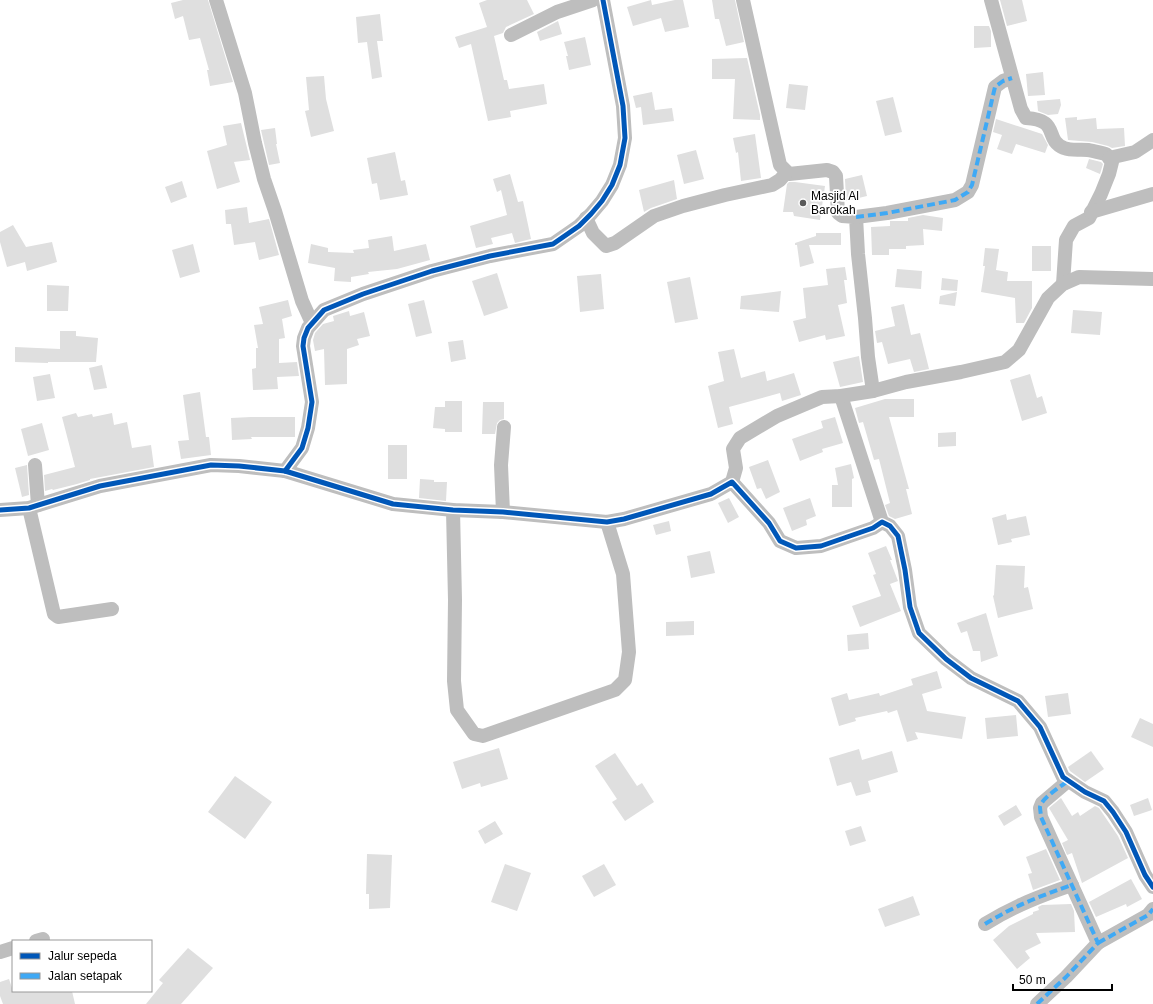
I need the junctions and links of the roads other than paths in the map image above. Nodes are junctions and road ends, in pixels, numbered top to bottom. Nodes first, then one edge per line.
1 (216, 0) edge
2 (593, 0) edge
3 (603, 0) edge
4 (743, 0) edge
5 (991, 0) edge
6 (511, 35) dead end
7 (1012, 78) junction
8 (1153, 140) edge
9 (1109, 158) junction
10 (786, 172) junction
11 (1153, 194) edge
12 (1091, 212) junction
13 (856, 217) junction
14 (586, 218) junction
15 (1153, 279) edge
16 (1063, 284) junction
17 (312, 322) junction
18 (873, 391) junction
19 (841, 396) junction
20 (504, 428) dead end
21 (35, 465) dead end
22 (285, 471) junction
23 (732, 482) junction
24 (34, 506) junction
25 (0, 510) edge
26 (453, 510) junction
27 (503, 512) junction
28 (607, 522) junction
29 (882, 522) junction
30 (112, 609) dead end
31 (1068, 781) junction
32 (1072, 885) junction
33 (1153, 887) edge
34 (1153, 909) edge
35 (985, 924) dead end
36 (1098, 943) junction
37 (12, 948) edge
38 (0, 952) edge
39 (1037, 1004) edge

1 - 17 street
2 - 6 street
3 - 14 street
4 - 10 street
5 - 7 street
7 - 9 street
7 - 13 street
8 - 9 street
9 - 12 street
10 - 13 street
10 - 14 street
11 - 12 street
12 - 16 street
13 - 18 street
14 - 17 street
15 - 16 street
16 - 18 street
17 - 22 street
18 - 19 street
19 - 23 street
19 - 29 street
20 - 27 street
21 - 24 street
22 - 24 street
22 - 26 street
23 - 28 street
23 - 29 street
24 - 25 street
24 - 30 street
26 - 27 street
26 - 28 street
27 - 28 street
29 - 31 street
31 - 32 street
31 - 33 street
32 - 35 street
32 - 36 street
34 - 36 street
36 - 39 street
37 - 38 street

